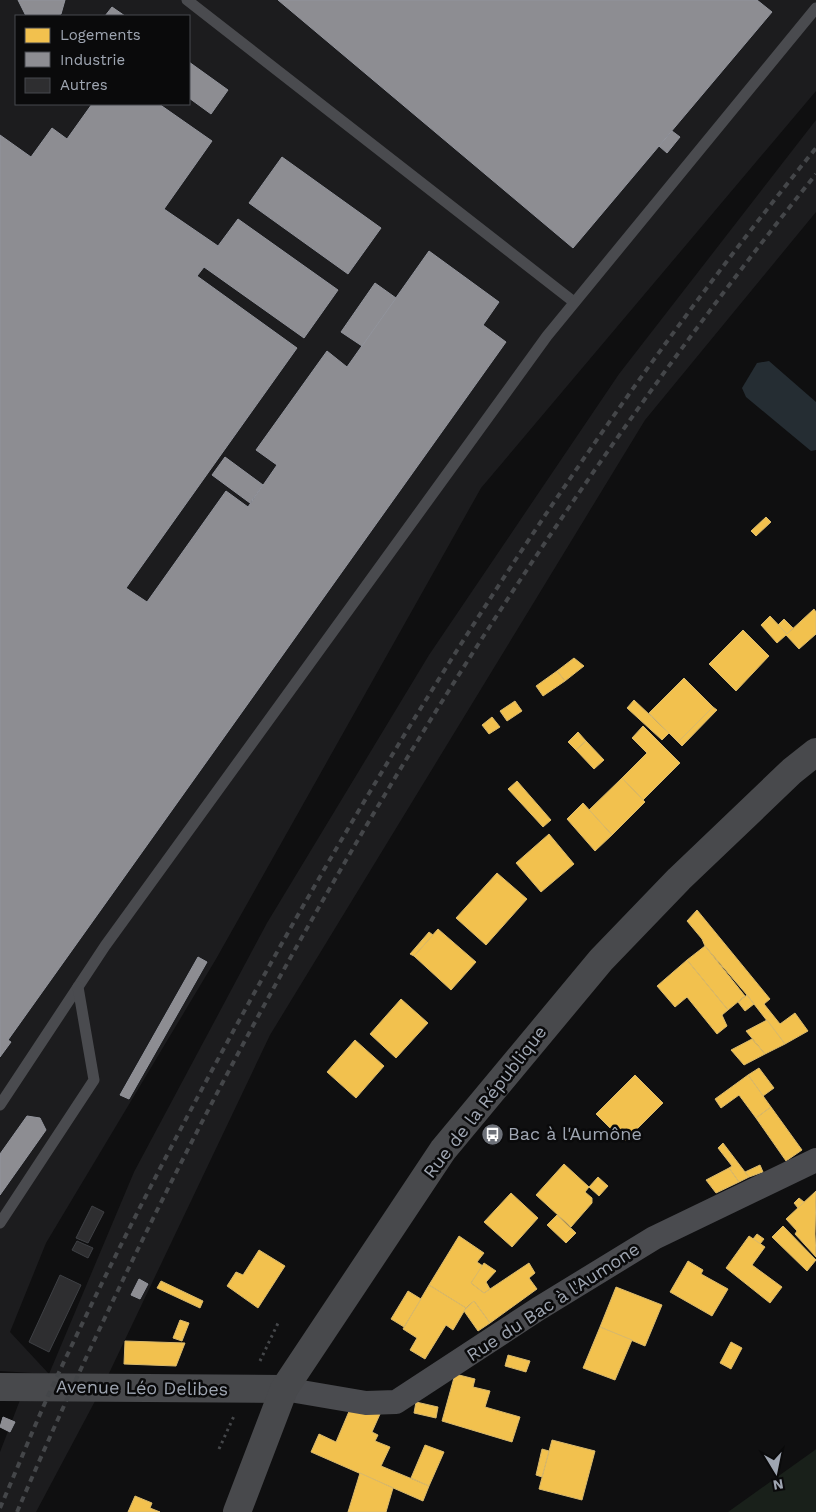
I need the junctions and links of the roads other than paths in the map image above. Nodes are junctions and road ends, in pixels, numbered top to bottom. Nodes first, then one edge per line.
1 (187, 0) edge
2 (816, 8) edge
3 (574, 302) junction
4 (816, 752) edge
5 (78, 987) junction
6 (0, 1105) edge
7 (816, 1160) edge
8 (0, 1223) edge
9 (0, 1387) edge
10 (284, 1389) junction
11 (237, 1512) edge

1 - 3 lane
2 - 3 lane
3 - 5 lane
4 - 10 main road, Rue de la République
5 - 6 lane
5 - 8 lane
7 - 10 street, Rue du Bac à l'Aumone
9 - 10 main road, Avenue Léo Delibes
10 - 11 main road, Rue de la République

